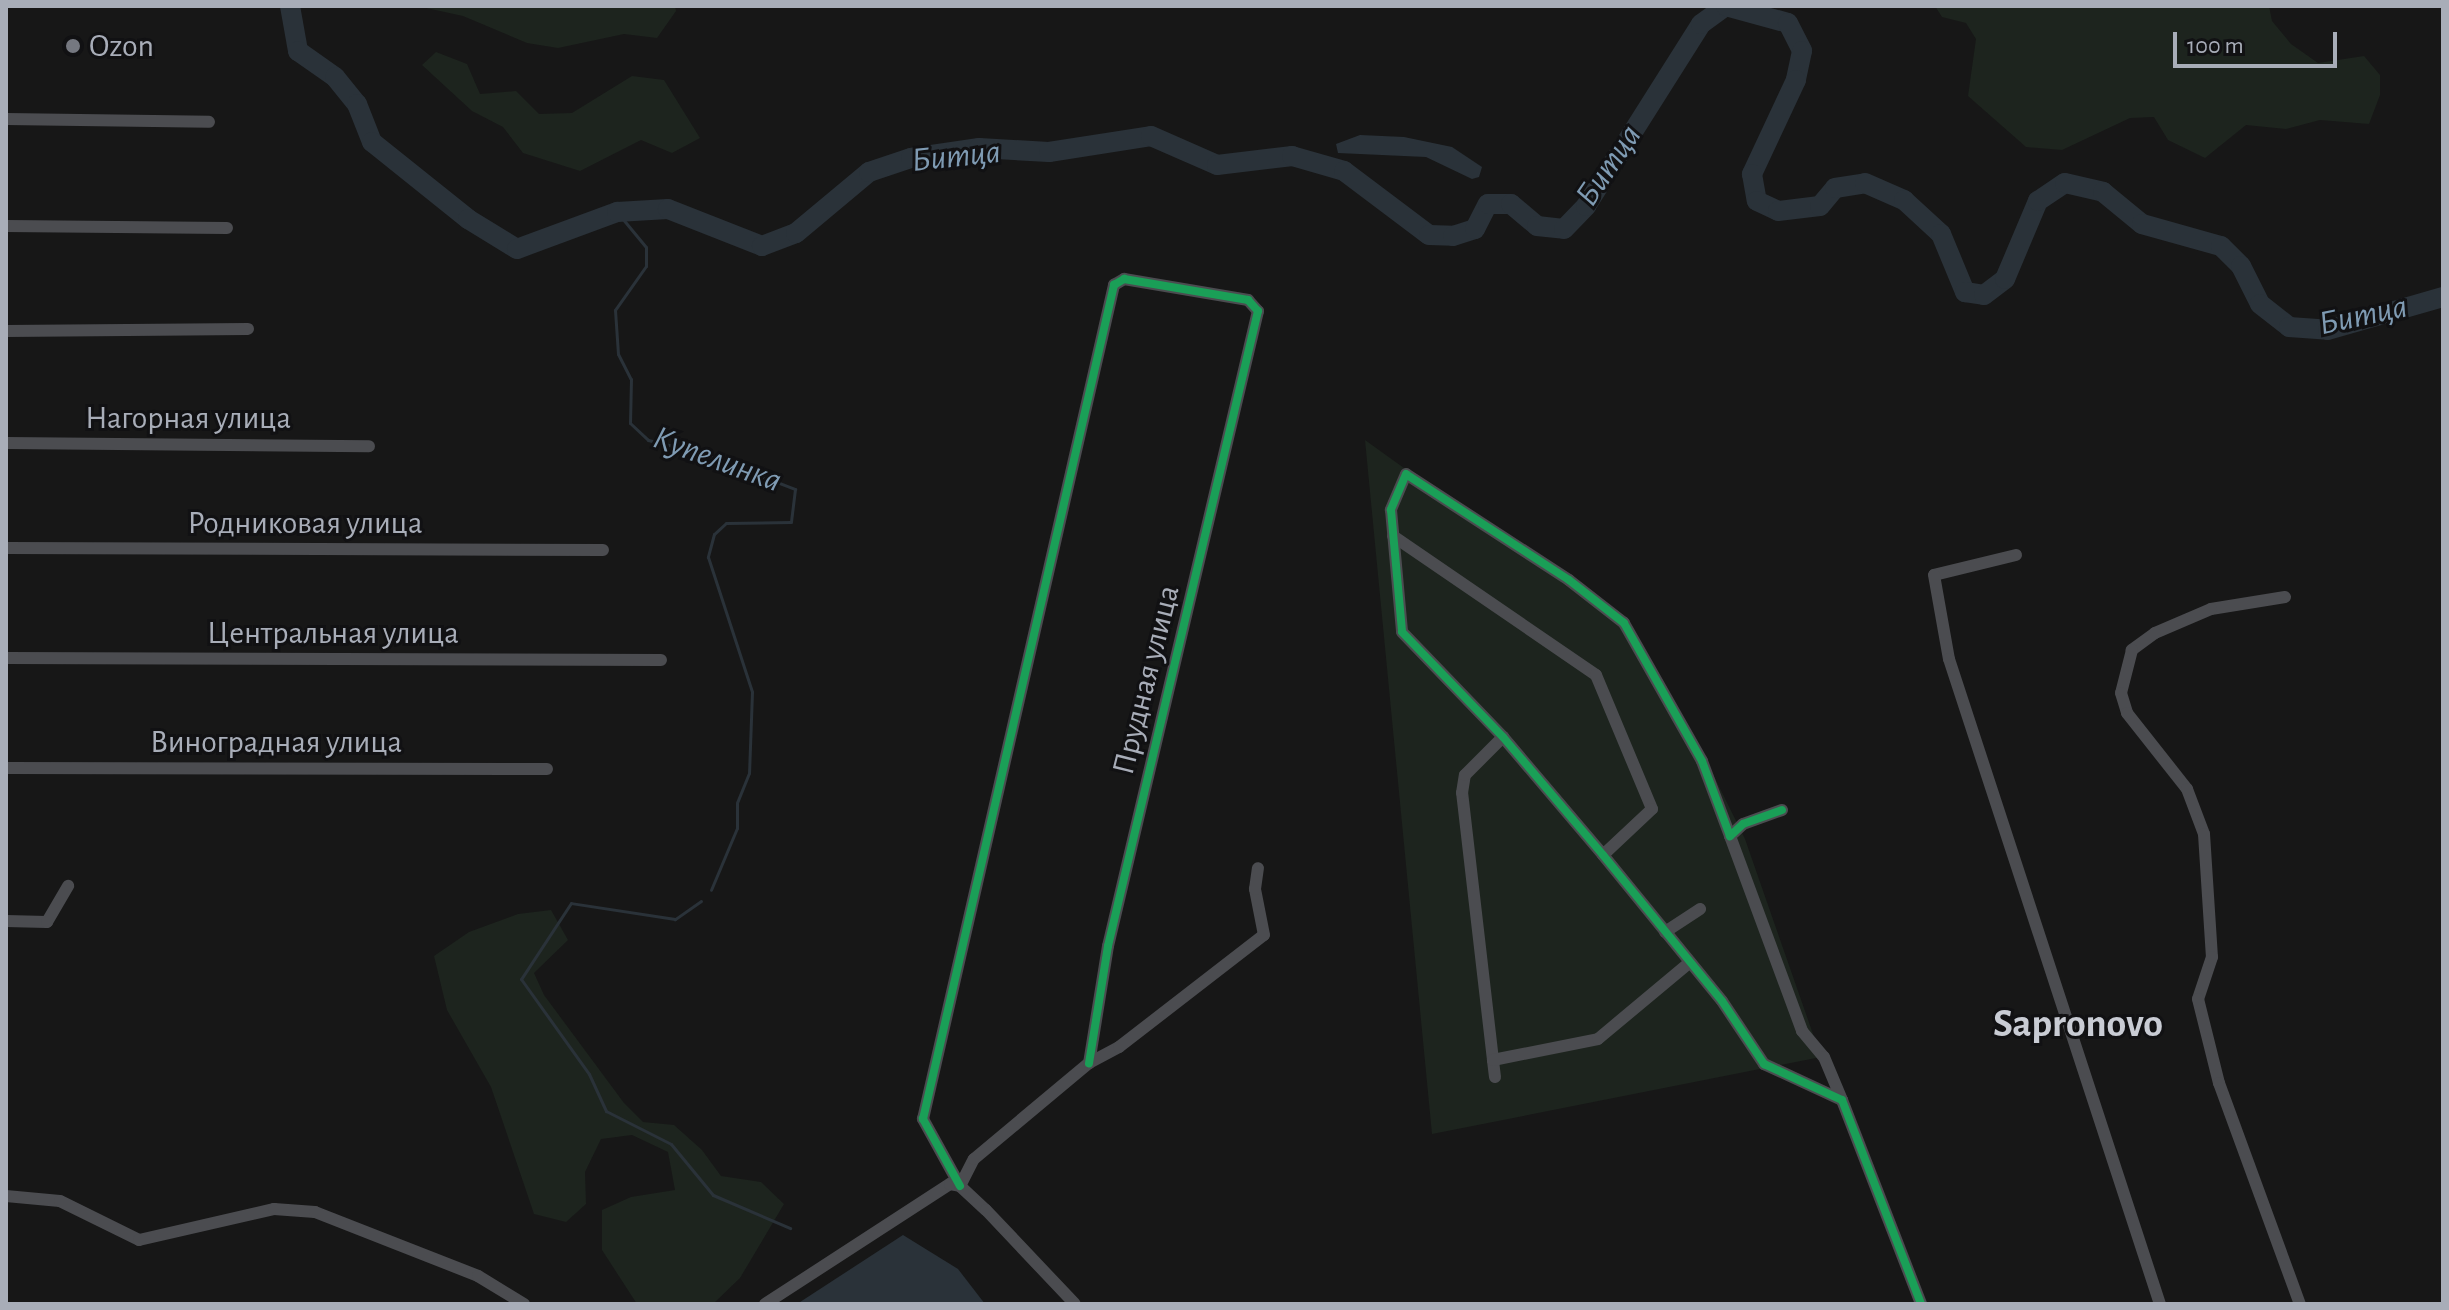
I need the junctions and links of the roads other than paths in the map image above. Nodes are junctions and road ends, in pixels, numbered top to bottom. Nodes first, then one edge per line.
1 (6, 119) edge
2 (209, 122) dead end
3 (6, 226) edge
4 (227, 228) dead end
5 (248, 329) dead end
6 (6, 331) edge
7 (6, 443) edge
8 (369, 446) dead end
9 (1393, 536) junction
10 (6, 548) edge
11 (603, 550) dead end
12 (2016, 555) dead end
13 (2285, 597) dead end
14 (6, 658) edge
15 (661, 660) dead end
16 (1503, 737) junction
17 (6, 768) edge
18 (547, 769) dead end
19 (1782, 810) dead end
20 (1730, 836) junction
21 (1603, 855) junction
22 (1258, 868) dead end
23 (68, 886) dead end
24 (1700, 909) dead end
25 (6, 921) edge
26 (1665, 932) junction
27 (1690, 962) junction
28 (1493, 1060) junction
29 (1089, 1063) junction
30 (1495, 1077) dead end
31 (1842, 1100) junction
32 (960, 1186) junction
33 (6, 1196) edge
34 (524, 1304) edge
35 (765, 1304) edge
36 (1075, 1304) edge
37 (1921, 1304) edge
38 (2160, 1304) edge
39 (2300, 1304) edge

1 - 2 street
3 - 4 street
5 - 6 street
7 - 8 street, Нагорная улица
9 - 16 street
9 - 20 street
9 - 21 street
10 - 11 street, Родниковая улица
12 - 38 street
13 - 39 street
14 - 15 street, Центральная улица
16 - 21 street
16 - 28 street
17 - 18 street, Виноградная улица
19 - 20 street
20 - 31 street
21 - 26 street
22 - 29 street
23 - 25 street
24 - 26 street
26 - 27 street
27 - 28 street
27 - 31 street
28 - 30 street
29 - 32 street
29 - 32 street, Прудная улица
31 - 37 street
32 - 35 street
32 - 36 street
33 - 34 street

